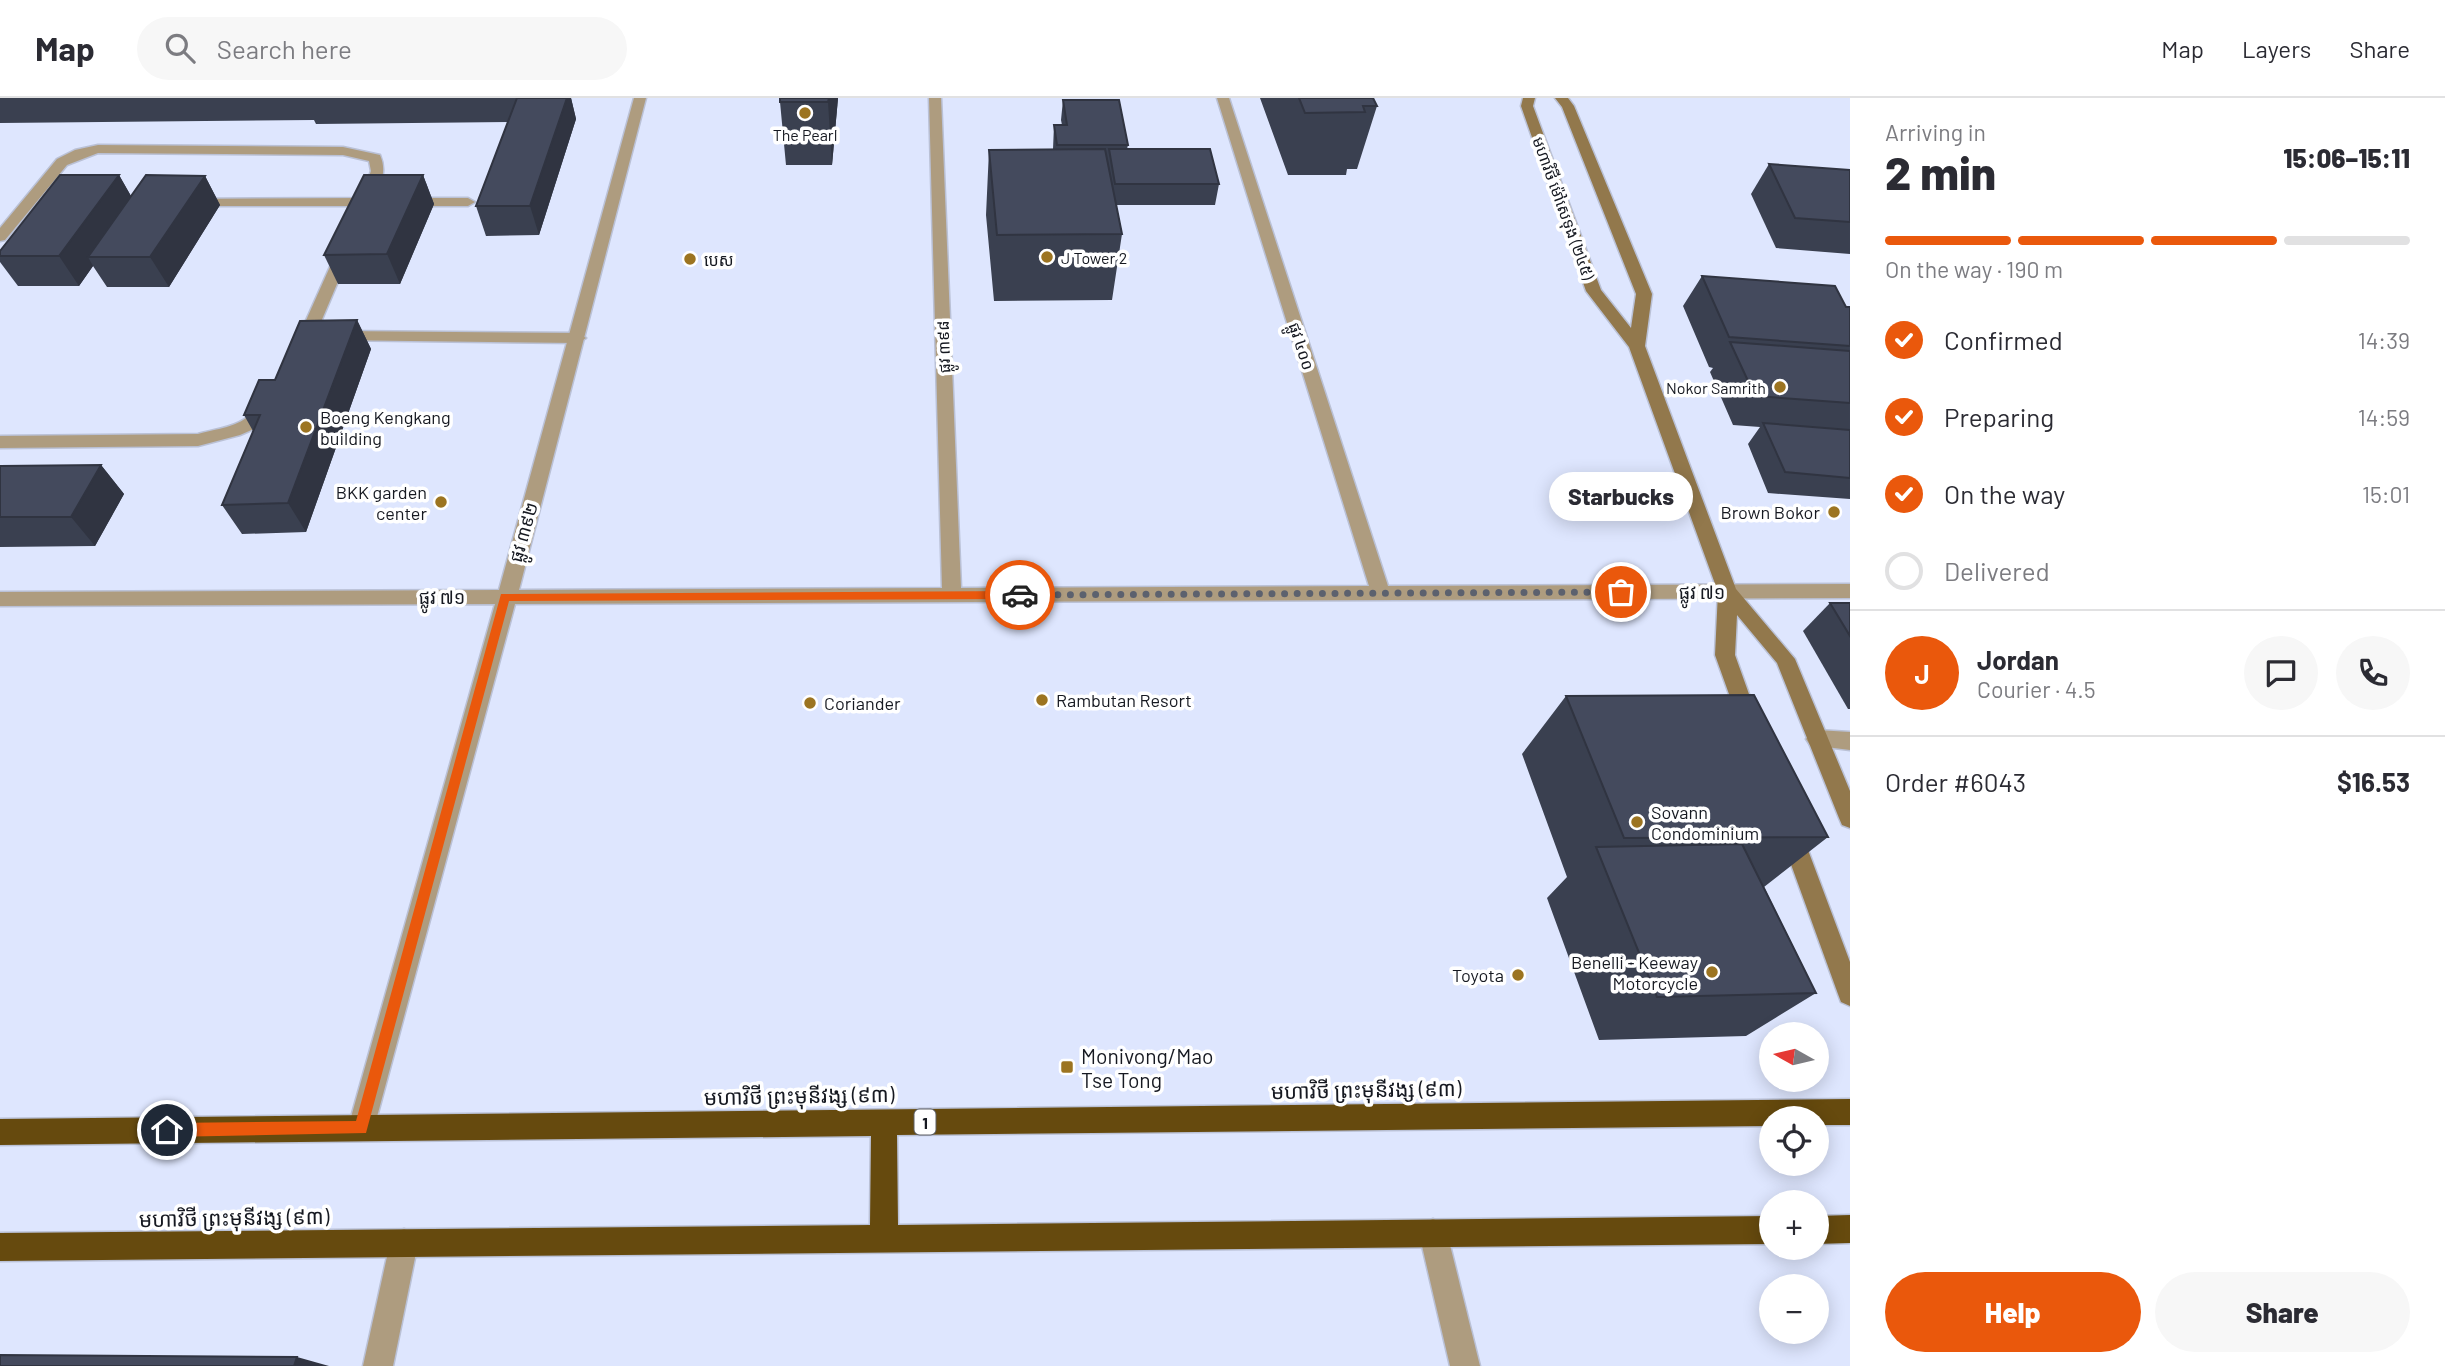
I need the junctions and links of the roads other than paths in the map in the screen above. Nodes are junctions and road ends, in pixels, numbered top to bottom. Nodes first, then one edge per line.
1 (640, 98) edge
2 (935, 98) edge
3 (1223, 98) edge
4 (1529, 98) edge
5 (1561, 98) edge
6 (177, 202) edge
7 (468, 202) dead end
8 (363, 209) junction
9 (0, 236) edge
10 (349, 239) edge
11 (578, 338) junction
12 (1637, 346) junction
13 (278, 389) edge
14 (0, 442) edge
15 (1850, 591) edge
16 (1728, 592) junction
17 (1381, 593) junction
18 (952, 595) junction
19 (505, 597) junction
20 (0, 599) edge
21 (1817, 739) junction
22 (1850, 741) edge
23 (1758, 746) edge
24 (1783, 811) edge
25 (1850, 818) edge
26 (1850, 994) edge
27 (1850, 1112) edge
28 (884, 1122) junction
29 (361, 1128) junction
30 (0, 1132) edge
31 (1850, 1229) edge
32 (1759, 1230) edge
33 (1829, 1230) edge
34 (1433, 1233) junction
35 (884, 1238) junction
36 (404, 1243) junction
37 (0, 1247) edge
38 (378, 1366) edge
39 (1465, 1366) edge

1 - 11 street, ផ្លូវ ៣៩២
2 - 18 street, ផ្លូវ ៣៩៨
3 - 17 street, ផ្លូវ ៤០០
4 - 12 main road, មហាវិថី ម៉ៅសេទុង (២៤៥)
5 - 12 main road, មហាវិថី ម៉ៅសេទុង (២៤៥)
6 - 8 street
7 - 8 street
8 - 9 street
10 - 11 street
11 - 19 street, ផ្លូវ ៣៩២
12 - 16 main road, មហាវិថី ម៉ៅសេទុង (២៤៥)
13 - 14 street
15 - 16 street, ផ្លូវ ៧១
16 - 17 street, ផ្លូវ ៧១
16 - 21 main road, មហាវិថី ម៉ៅសេទុង (២៤៥)
16 - 23 main road, មហាវិថី ម៉ៅសេទុង (២៤៥)
17 - 18 street, ផ្លូវ ៧១
18 - 19 street, ផ្លូវ ៧១
19 - 20 street, ផ្លូវ ៧១
19 - 29 street, ផ្លូវ ៣៩២
21 - 22 street
21 - 25 main road, មហាវិថី ម៉ៅសេទុង (២៤៥)
24 - 26 main road
27 - 28 highway, មហាវិថី ព្រះមុនីវង្ស (៩៣) / 1
28 - 29 highway, មហាវិថី ព្រះមុនីវង្ស (៩៣) / 1
28 - 35 highway
29 - 30 highway, មហាវិថី ព្រះមុនីវង្ស (៩៣) / 1
31 - 33 highway
32 - 34 highway, មហាវិថី ព្រះមុនីវង្ស (៩៣)
34 - 35 highway, មហាវិថី ព្រះមុនីវង្ស (៩៣)
34 - 39 street
35 - 36 highway, មហាវិថី ព្រះមុនីវង្ស (៩៣)
36 - 37 highway, មហាវិថី ព្រះមុនីវង្ស (៩៣)
36 - 38 street

